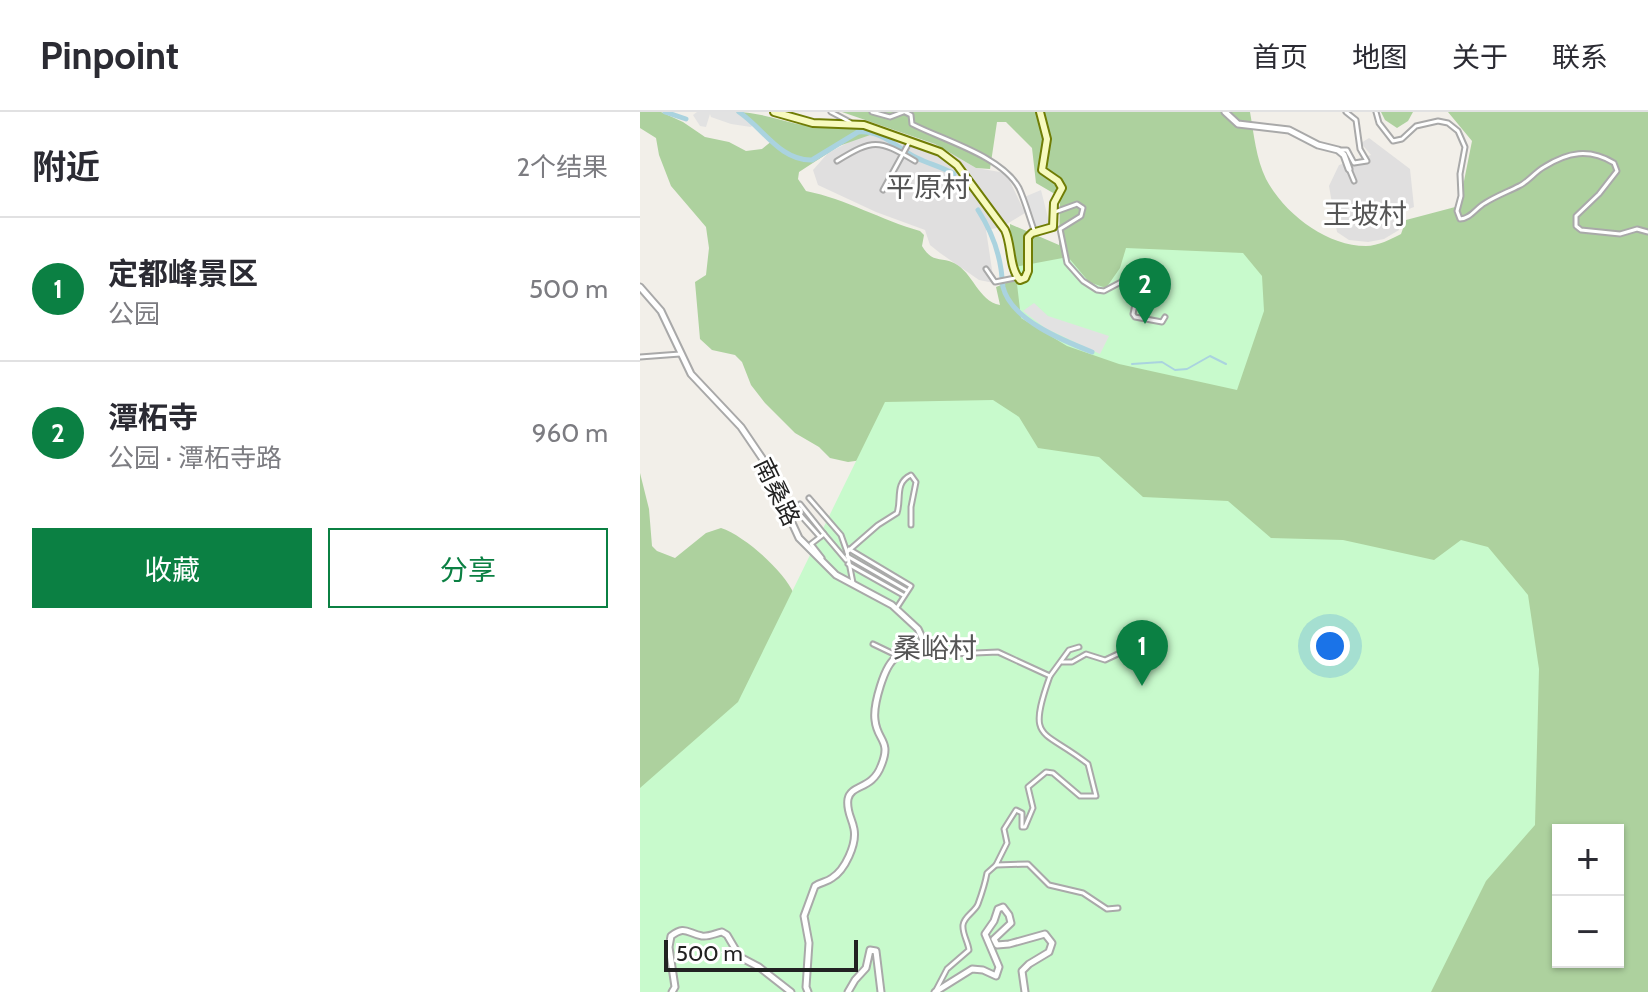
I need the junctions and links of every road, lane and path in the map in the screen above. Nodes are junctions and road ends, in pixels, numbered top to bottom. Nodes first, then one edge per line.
1 (774, 112) edge
2 (831, 112) edge
3 (872, 112) edge
4 (904, 112) edge
5 (1040, 112) edge
6 (1225, 112) edge
7 (1346, 112) edge
8 (1376, 112) edge
9 (853, 124) junction
10 (908, 144) junction
11 (1338, 150) junction
12 (903, 154) junction
13 (837, 161) dead end
14 (915, 161) dead end
15 (1349, 169) joint
16 (1354, 181) dead end
17 (883, 190) dead end
18 (1055, 212) junction
19 (1034, 232) junction
20 (1648, 232) edge
21 (986, 269) dead end
22 (1015, 278) dead end
23 (640, 287) edge
24 (1165, 317) dead end
25 (680, 354) junction
26 (640, 357) edge
27 (809, 498) dead end
28 (800, 504) dead end
29 (796, 510) dead end
30 (911, 525) dead end
31 (822, 536) junction
32 (848, 556) junction
33 (823, 562) junction
34 (854, 584) junction
35 (903, 595) junction
36 (896, 609) junction
37 (873, 644) dead end
38 (925, 644) junction
39 (1079, 647) dead end
40 (898, 656) junction
41 (1140, 657) dead end
42 (1062, 662) junction
43 (1050, 676) junction
44 (996, 865) junction
45 (1118, 908) dead end
46 (672, 992) edge
47 (791, 992) edge
48 (808, 992) edge
49 (848, 992) edge
50 (881, 992) edge
51 (935, 992) edge
52 (1025, 992) edge

1 - 9 main road
2 - 9 street
3 - 4 street
4 - 19 street
5 - 18 main road
6 - 11 street
7 - 11 street
8 - 20 street
9 - 10 main road
10 - 12 street
10 - 19 main road
11 - 15 street
12 - 13 street
12 - 14 street
12 - 17 street
15 - 16 street
18 - 19 main road
18 - 24 street
21 - 22 street
23 - 25 street, 南桑路
25 - 26 street
25 - 33 street, 南桑路
27 - 32 street
28 - 31 street
29 - 31 street
30 - 32 street
31 - 32 street
31 - 33 street
32 - 34 street
32 - 35 street
32 - 35 street
33 - 34 street, 南桑路
34 - 36 street, 南桑路
35 - 36 street
36 - 38 street, 南桑路
37 - 40 street
38 - 40 street
38 - 43 street
39 - 42 street
40 - 48 street
41 - 42 street
42 - 43 street
43 - 44 street
44 - 45 street
44 - 51 street
46 - 47 street
49 - 50 street
51 - 52 street

